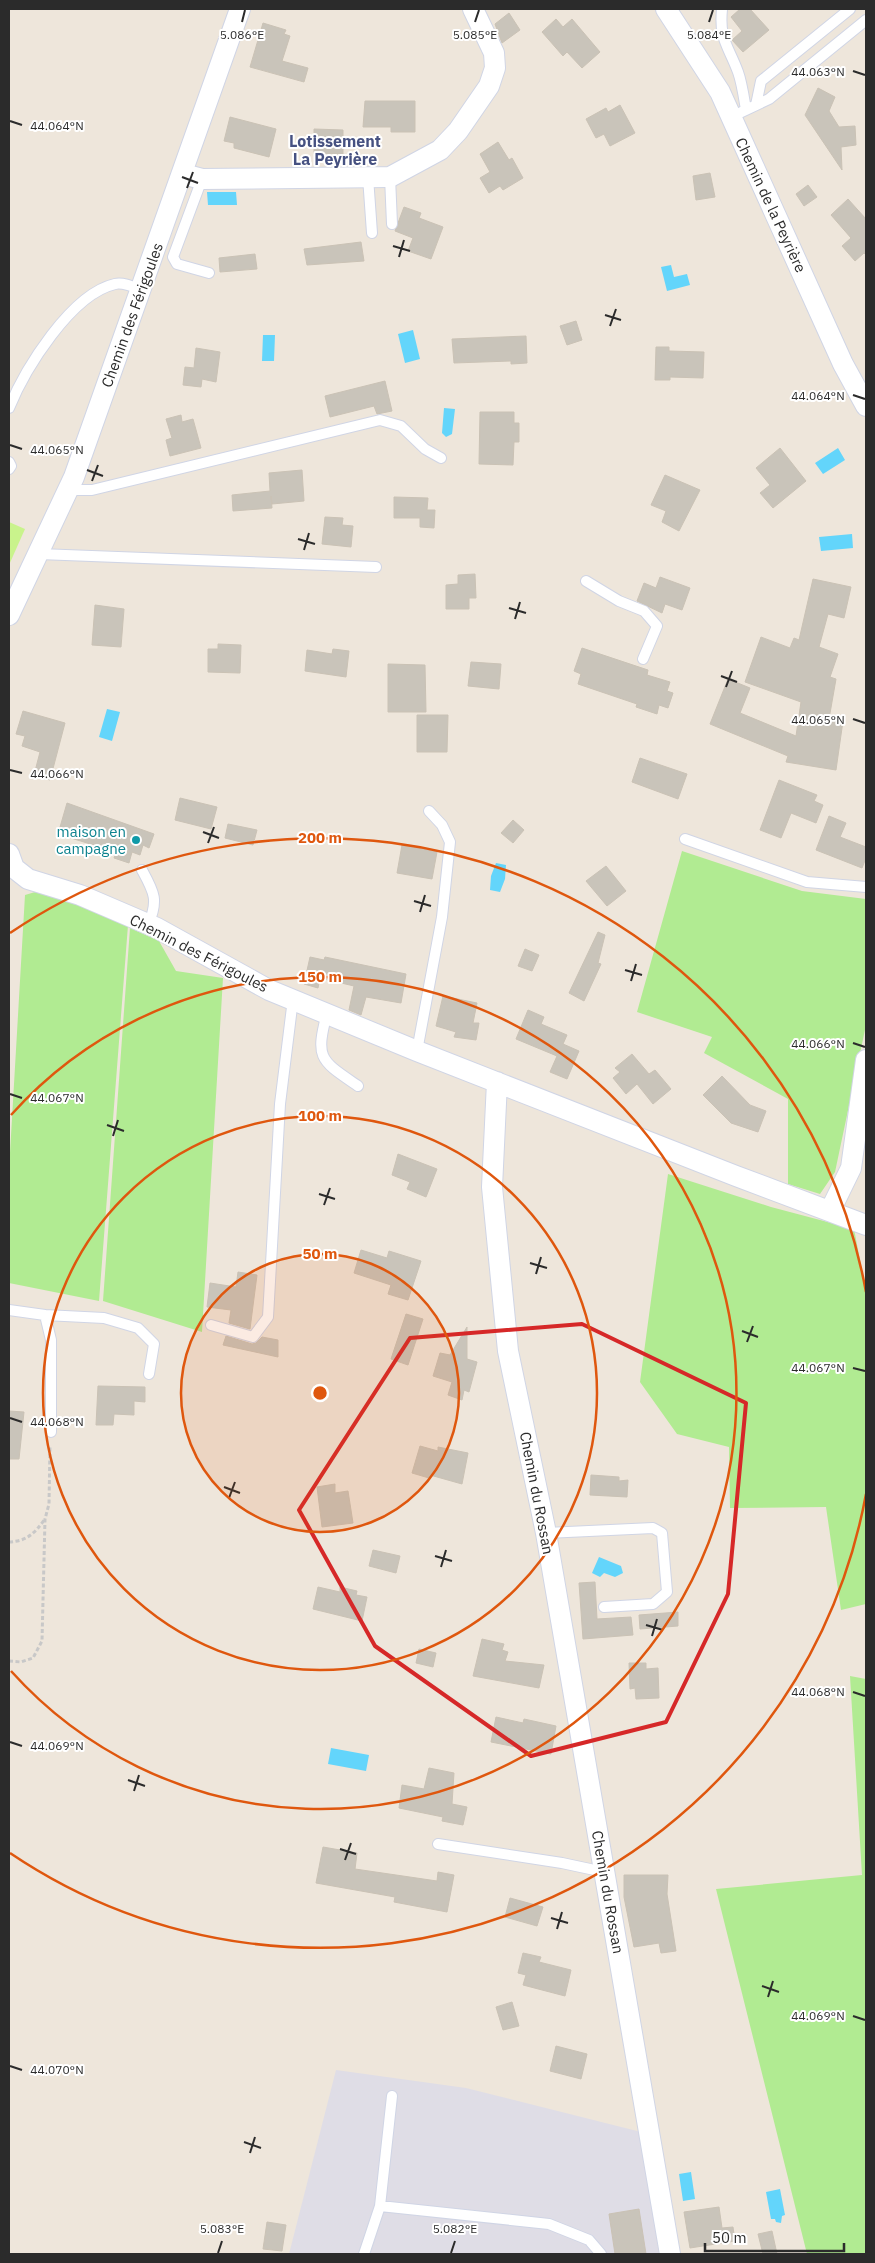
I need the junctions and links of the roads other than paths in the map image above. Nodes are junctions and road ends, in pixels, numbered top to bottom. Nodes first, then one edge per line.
1 (240, 9) edge
2 (473, 9) edge
3 (666, 9) edge
4 (722, 9) edge
5 (850, 9) edge
6 (866, 20) edge
7 (756, 105) junction
8 (739, 114) junction
9 (192, 177) junction
10 (368, 177) junction
11 (390, 177) junction
12 (392, 224) dead end
13 (372, 233) dead end
14 (209, 273) dead end
15 (142, 290) junction
16 (866, 406) edge
17 (9, 408) edge
18 (441, 458) dead end
19 (9, 462) edge
20 (9, 469) edge
21 (68, 490) junction
22 (39, 554) junction
23 (376, 567) dead end
24 (586, 581) dead end
25 (9, 615) edge
26 (643, 659) dead end
27 (429, 811) dead end
28 (685, 839) dead end
29 (10, 868) edge
30 (142, 870) dead end
31 (866, 887) edge
32 (148, 925) junction
33 (292, 999) junction
34 (327, 1012) junction
35 (418, 1051) junction
36 (866, 1060) edge
37 (497, 1082) junction
38 (358, 1086) dead end
39 (830, 1211) junction
40 (866, 1225) edge
41 (9, 1310) edge
42 (44, 1315) junction
43 (211, 1326) dead end
44 (149, 1374) dead end
45 (51, 1432) road end
46 (546, 1533) junction
47 (604, 1607) dead end
48 (438, 1844) dead end
49 (604, 1872) junction
50 (392, 2096) dead end
51 (380, 2206) junction
52 (364, 2254) edge
53 (601, 2254) edge
54 (670, 2254) edge

1 - 9 street, Chemin des Férigoules
2 - 11 street
3 - 8 street, Chemin de la Peyrière
4 - 8 lane
5 - 7 lane
6 - 7 lane
7 - 8 lane
8 - 16 street, Chemin de la Peyrière
9 - 10 street
9 - 14 lane
9 - 15 street, Chemin des Férigoules
10 - 11 street
10 - 13 lane
11 - 12 lane
15 - 17 lane
15 - 21 street, Chemin des Férigoules
18 - 21 lane
19 - 20 lane
21 - 22 street, Chemin des Férigoules
22 - 23 lane
22 - 25 street, Chemin des Férigoules
24 - 26 lane
27 - 35 lane
28 - 31 lane
29 - 32 street, Chemin des Férigoules
30 - 32 lane
32 - 33 street, Chemin des Férigoules
33 - 34 street, Chemin des Férigoules
33 - 43 lane
34 - 35 street, Chemin des Férigoules
34 - 38 lane
35 - 37 street, Chemin des Férigoules
36 - 39 street
37 - 39 street
37 - 46 street, Chemin du Rossan
39 - 40 street
41 - 42 lane
42 - 44 lane
42 - 45 lane
46 - 47 lane
46 - 49 street, Chemin du Rossan
48 - 49 lane
49 - 54 street, Chemin du Rossan
50 - 51 lane
51 - 52 lane
51 - 53 lane

